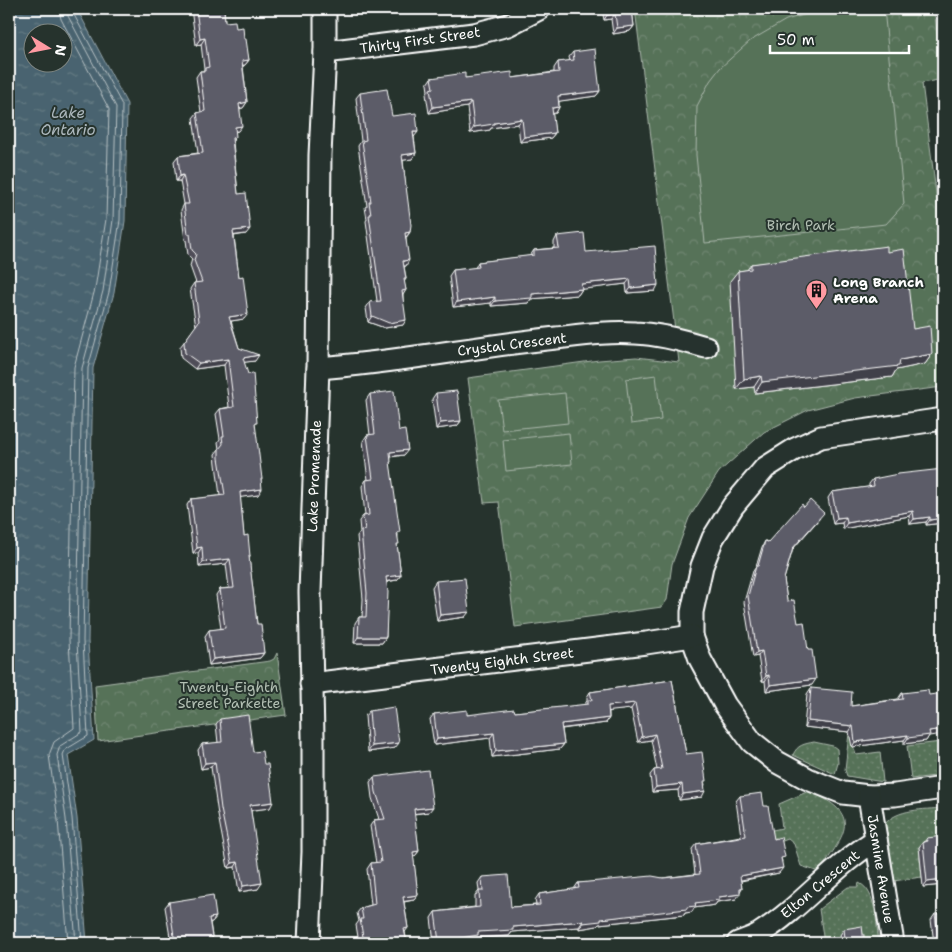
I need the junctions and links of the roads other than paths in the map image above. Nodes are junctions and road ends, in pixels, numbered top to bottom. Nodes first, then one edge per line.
1 (325, 9) edge
2 (539, 9) edge
3 (325, 52) junction
4 (706, 347) dead end
5 (318, 368) junction
6 (943, 418) edge
7 (692, 636) junction
8 (311, 684) junction
9 (943, 788) edge
10 (869, 796) junction
11 (876, 840) junction
12 (309, 943) edge
13 (738, 943) edge
14 (892, 943) edge

1 - 3 street, Lake Promenade
2 - 3 street, Thirty First Street
3 - 5 street, Lake Promenade
4 - 5 street, Crystal Crescent
5 - 8 street, Lake Promenade
6 - 7 street
7 - 8 street, Twenty Eighth Street
7 - 10 street
8 - 12 street, Lake Promenade
9 - 10 street
10 - 11 street, Jasmine Avenue
11 - 13 street, Elton Crescent
11 - 14 street, Jasmine Avenue

